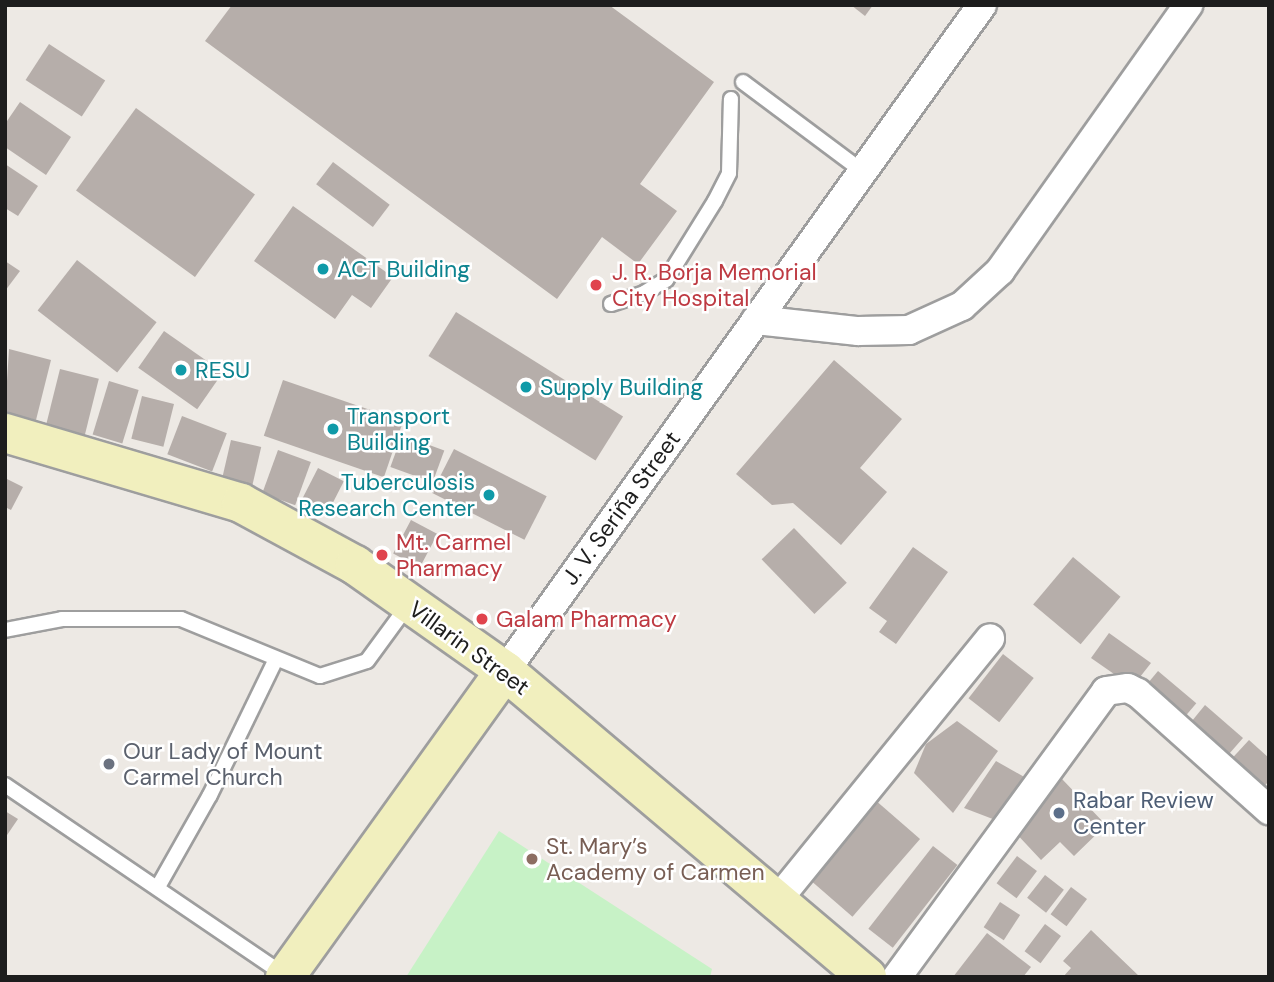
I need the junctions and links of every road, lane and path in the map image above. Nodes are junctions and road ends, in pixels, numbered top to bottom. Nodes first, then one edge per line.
1 (982, 5) edge
2 (1188, 5) edge
3 (743, 82) dead end
4 (731, 99) dead end
5 (862, 171) junction
6 (611, 304) dead end
7 (756, 320) junction
8 (5, 433) edge
9 (409, 604) junction
10 (5, 630) edge
11 (990, 638) dead end
12 (275, 661) junction
13 (505, 671) junction
14 (5, 785) edge
15 (1269, 810) edge
16 (159, 886) junction
17 (775, 903) junction
18 (285, 976) edge
19 (867, 977) edge
20 (897, 977) edge

1 - 5 street, J. V. Seriña Street
2 - 7 street
3 - 5 lane
4 - 6 lane
5 - 7 street, J. V. Seriña Street
7 - 13 street, J. V. Seriña Street
8 - 9 main road, Villarin Street
9 - 12 lane
9 - 13 main road, Villarin Street
10 - 12 lane
11 - 17 street
12 - 16 lane
13 - 17 main road, Villarin Street
13 - 18 main road, J. V. Seriña Street
14 - 16 lane
15 - 20 street
16 - 18 lane
17 - 19 main road, Villarin Street

